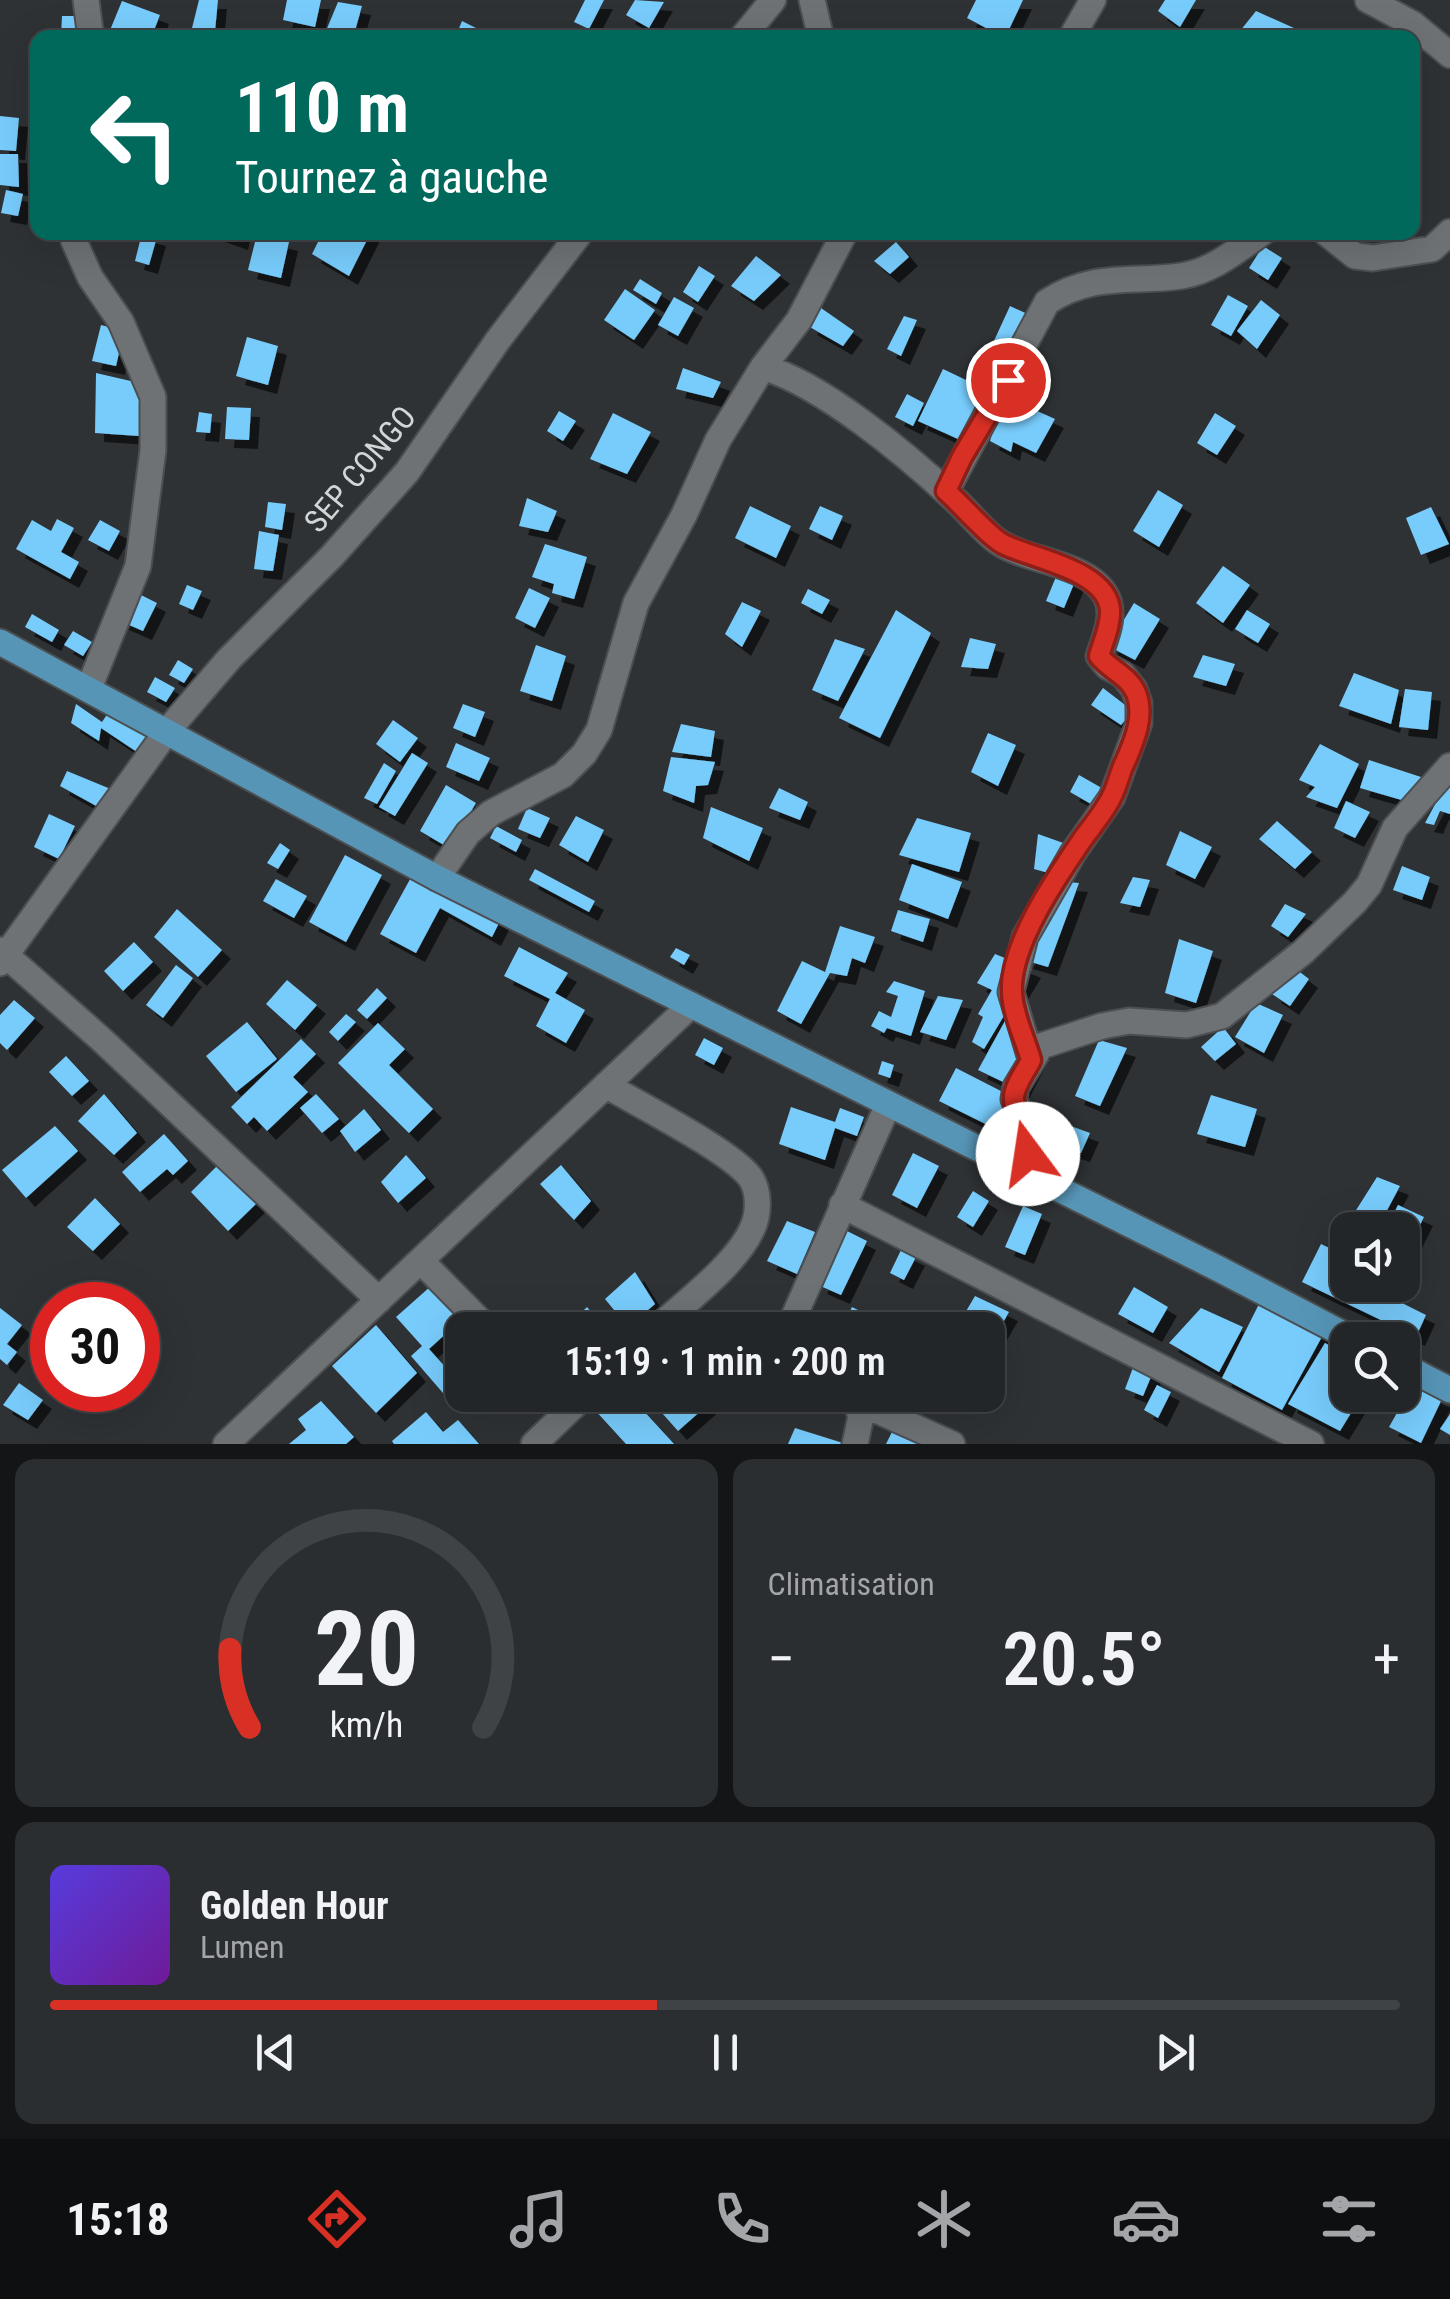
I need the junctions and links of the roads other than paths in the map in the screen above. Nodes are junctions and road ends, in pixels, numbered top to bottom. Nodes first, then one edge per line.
1 (86, 0) edge
2 (773, 0) edge
3 (812, 0) edge
4 (1093, 0) edge
5 (1368, 0) edge
6 (89, 30) edge
7 (749, 30) edge
8 (818, 30) edge
9 (1076, 30) edge
10 (1450, 55) edge
11 (1450, 232) edge
12 (74, 240) edge
13 (576, 240) edge
14 (841, 240) edge
15 (1250, 240) edge
16 (1335, 240) edge
17 (764, 367) junction
18 (946, 491) junction
19 (0, 642) edge
20 (90, 688) junction
21 (168, 730) junction
22 (1450, 766) edge
23 (437, 878) junction
24 (2, 956) edge
25 (691, 1005) junction
26 (1031, 1060) junction
27 (606, 1086) junction
28 (888, 1105) junction
29 (1023, 1172) junction
30 (842, 1204) junction
31 (421, 1261) junction
32 (379, 1300) junction
33 (472, 1312) edge
34 (674, 1312) edge
35 (796, 1312) edge
36 (1330, 1327) edge
37 (1420, 1374) edge
38 (1450, 1390) edge
39 (559, 1412) edge
40 (859, 1412) edge
41 (884, 1412) edge
42 (226, 1444) edge
43 (534, 1444) edge
44 (855, 1444) edge
45 (952, 1444) edge
46 (1312, 1444) edge

1 - 6 street
2 - 7 street
3 - 8 street
4 - 9 street
5 - 10 street
11 - 16 street
12 - 20 street
13 - 21 street, SEP CONGO
14 - 17 street
15 - 18 street
17 - 18 street
17 - 23 street
18 - 26 street
19 - 20 main road
20 - 21 main road
21 - 23 main road
21 - 24 street, SEP CONGO
22 - 26 street
23 - 25 main road
24 - 32 street
25 - 27 street
25 - 28 main road
26 - 29 street
27 - 31 street
27 - 34 street
28 - 29 main road
28 - 30 street
29 - 36 main road
30 - 35 street
30 - 46 street
31 - 32 street
31 - 33 street
32 - 42 street
37 - 38 main road
39 - 43 street
40 - 44 street
41 - 45 street

